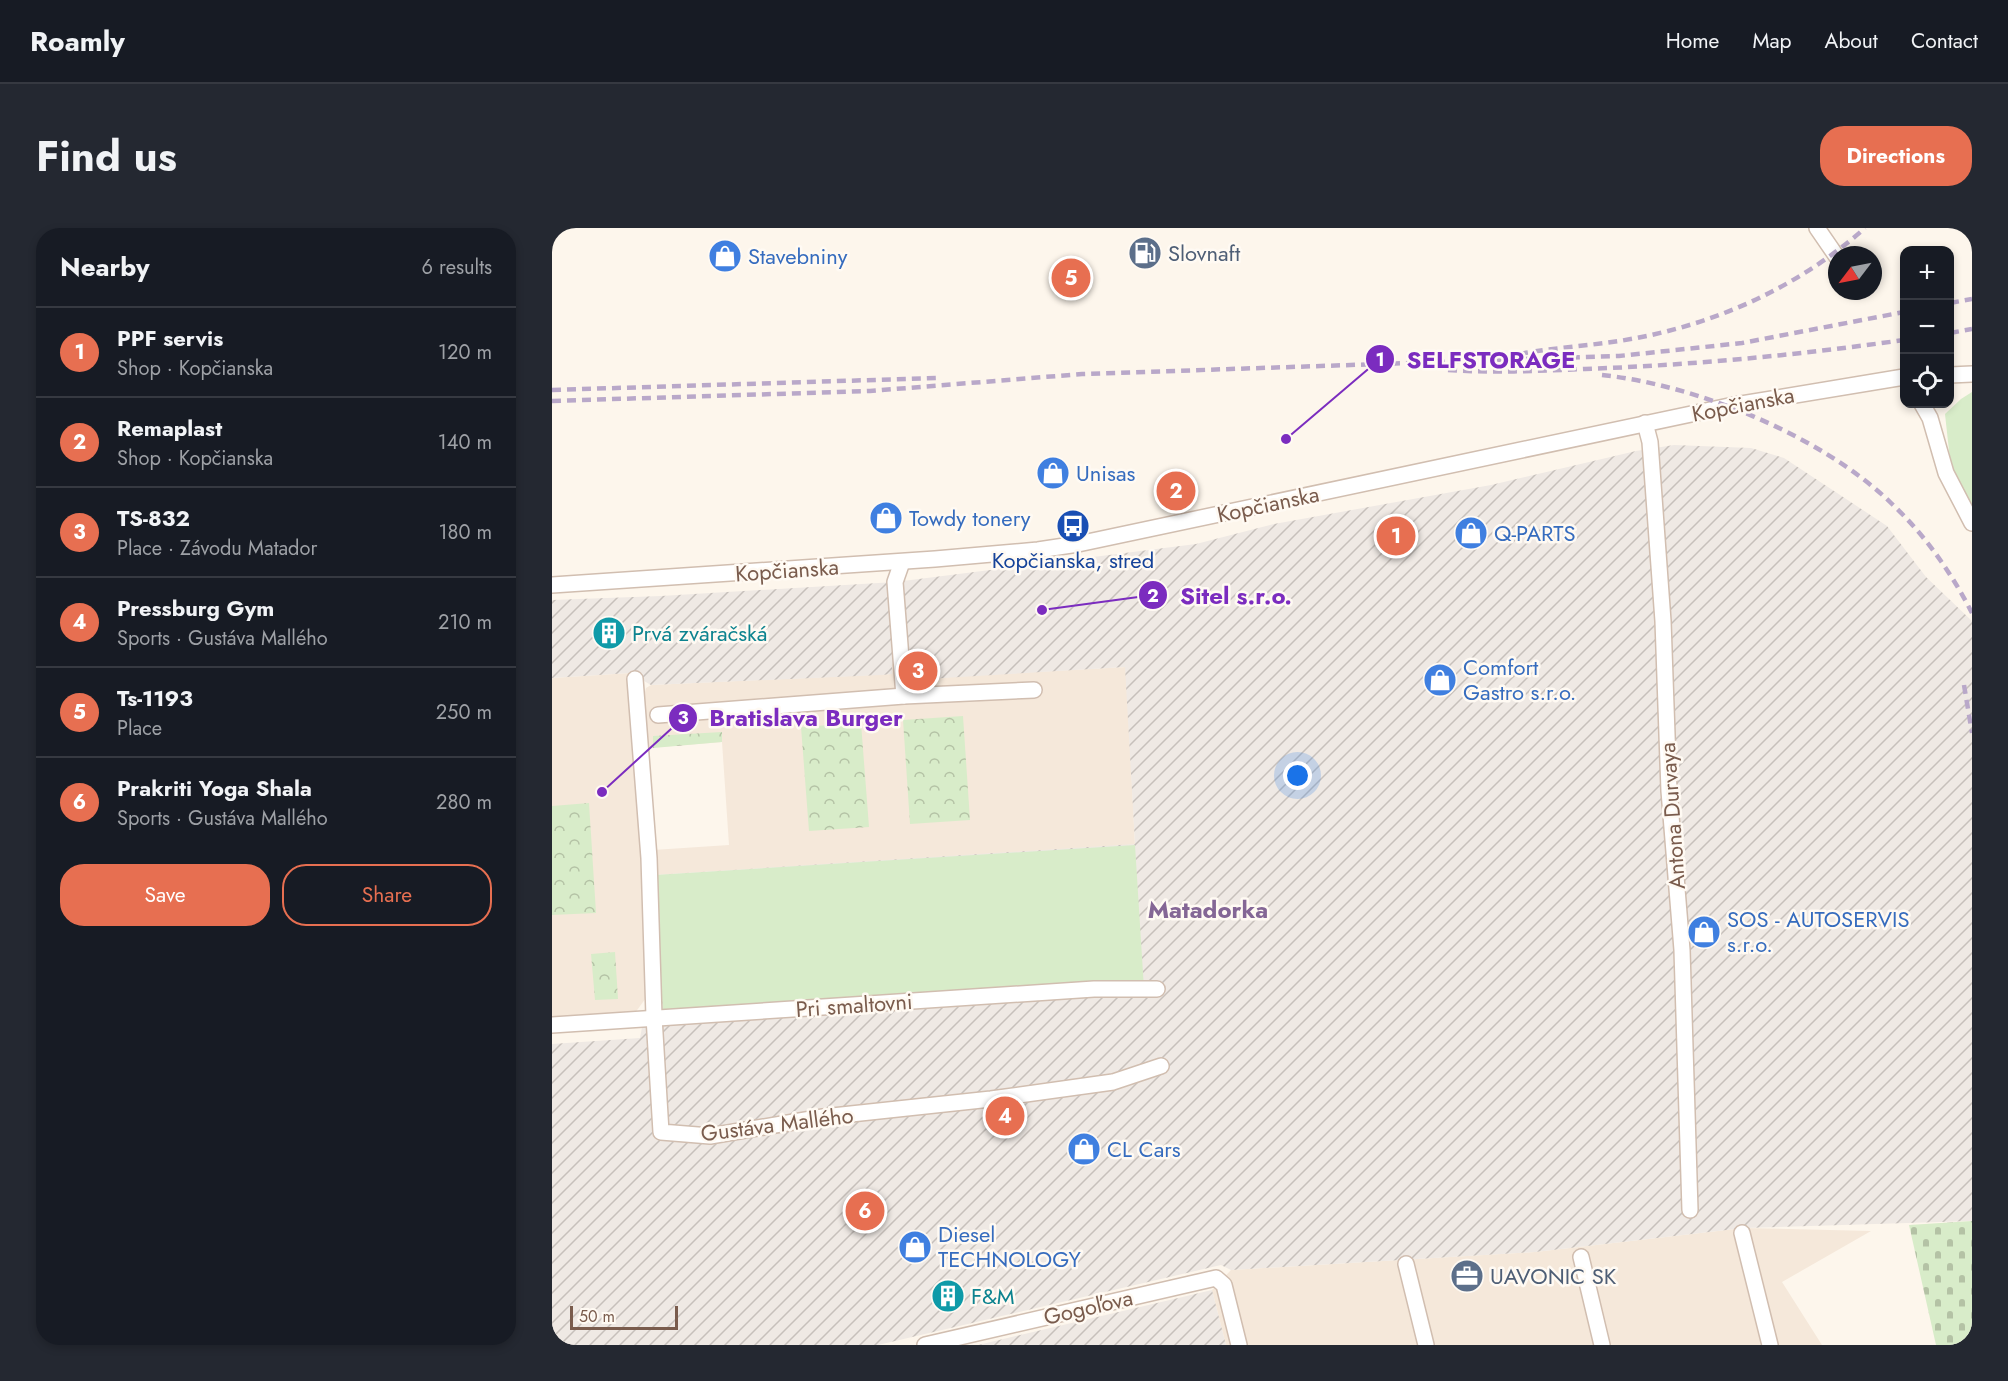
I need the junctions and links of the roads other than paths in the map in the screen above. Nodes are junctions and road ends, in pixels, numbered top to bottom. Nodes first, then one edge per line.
1 (1817, 228) edge
2 (1829, 246) edge
3 (1900, 379) edge
4 (1924, 408) edge
5 (1934, 408) edge
6 (1930, 418) junction
7 (1646, 423) junction
8 (1972, 523) edge
9 (902, 562) junction
10 (552, 585) edge
11 (635, 679) dead end
12 (1034, 690) dead end
13 (903, 696) junction
14 (658, 715) dead end
15 (1157, 989) dead end
16 (654, 1017) junction
17 (552, 1024) edge
18 (1161, 1066) dead end
19 (1690, 1210) dead end
20 (1742, 1233) dead end
21 (1581, 1257) dead end
22 (1406, 1264) dead end
23 (925, 1345) edge
24 (1239, 1345) edge
25 (1426, 1345) edge
26 (1602, 1345) edge
27 (1770, 1345) edge

1 - 2 street
3 - 7 street, Kopčianska
4 - 6 street
5 - 6 street
6 - 8 street
7 - 9 street, Kopčianska
7 - 19 street, Antona Durvaya
9 - 10 street, Kopčianska
9 - 13 street
11 - 16 street, Gustáva Mallého
12 - 13 street
13 - 14 street
15 - 16 street, Pri smaltovni
16 - 17 street, Pri smaltovni
16 - 18 street, Gustáva Mallého
20 - 27 street
21 - 26 street
22 - 25 street
23 - 24 street, Gogoľova

